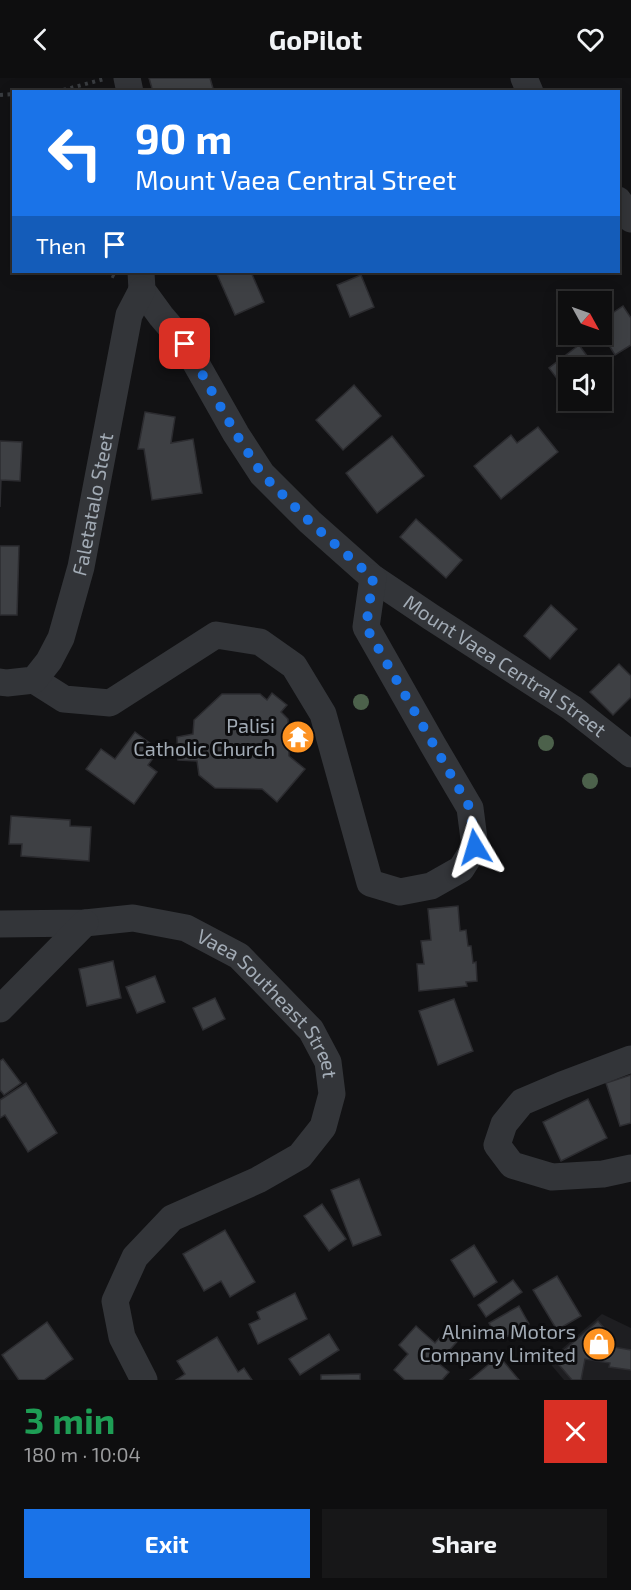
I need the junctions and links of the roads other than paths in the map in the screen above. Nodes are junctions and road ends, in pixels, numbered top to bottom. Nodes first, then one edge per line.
1 (620, 203) edge
2 (631, 219) edge
3 (142, 281) edge
4 (373, 578) junction
5 (34, 680) junction
6 (0, 682) edge
7 (631, 754) edge
8 (85, 923) junction
9 (0, 924) edge
10 (0, 1009) edge
11 (631, 1059) edge
12 (631, 1168) edge
13 (144, 1380) edge

1 - 2 street
3 - 4 street, Mount Vaea Central Street
3 - 5 street, Faletatalo Steet
4 - 5 street
4 - 7 street, Mount Vaea Central Street
5 - 6 street
8 - 9 street, Vaea Southeast Street
8 - 10 street
8 - 13 street, Vaea Southeast Street
11 - 12 street

